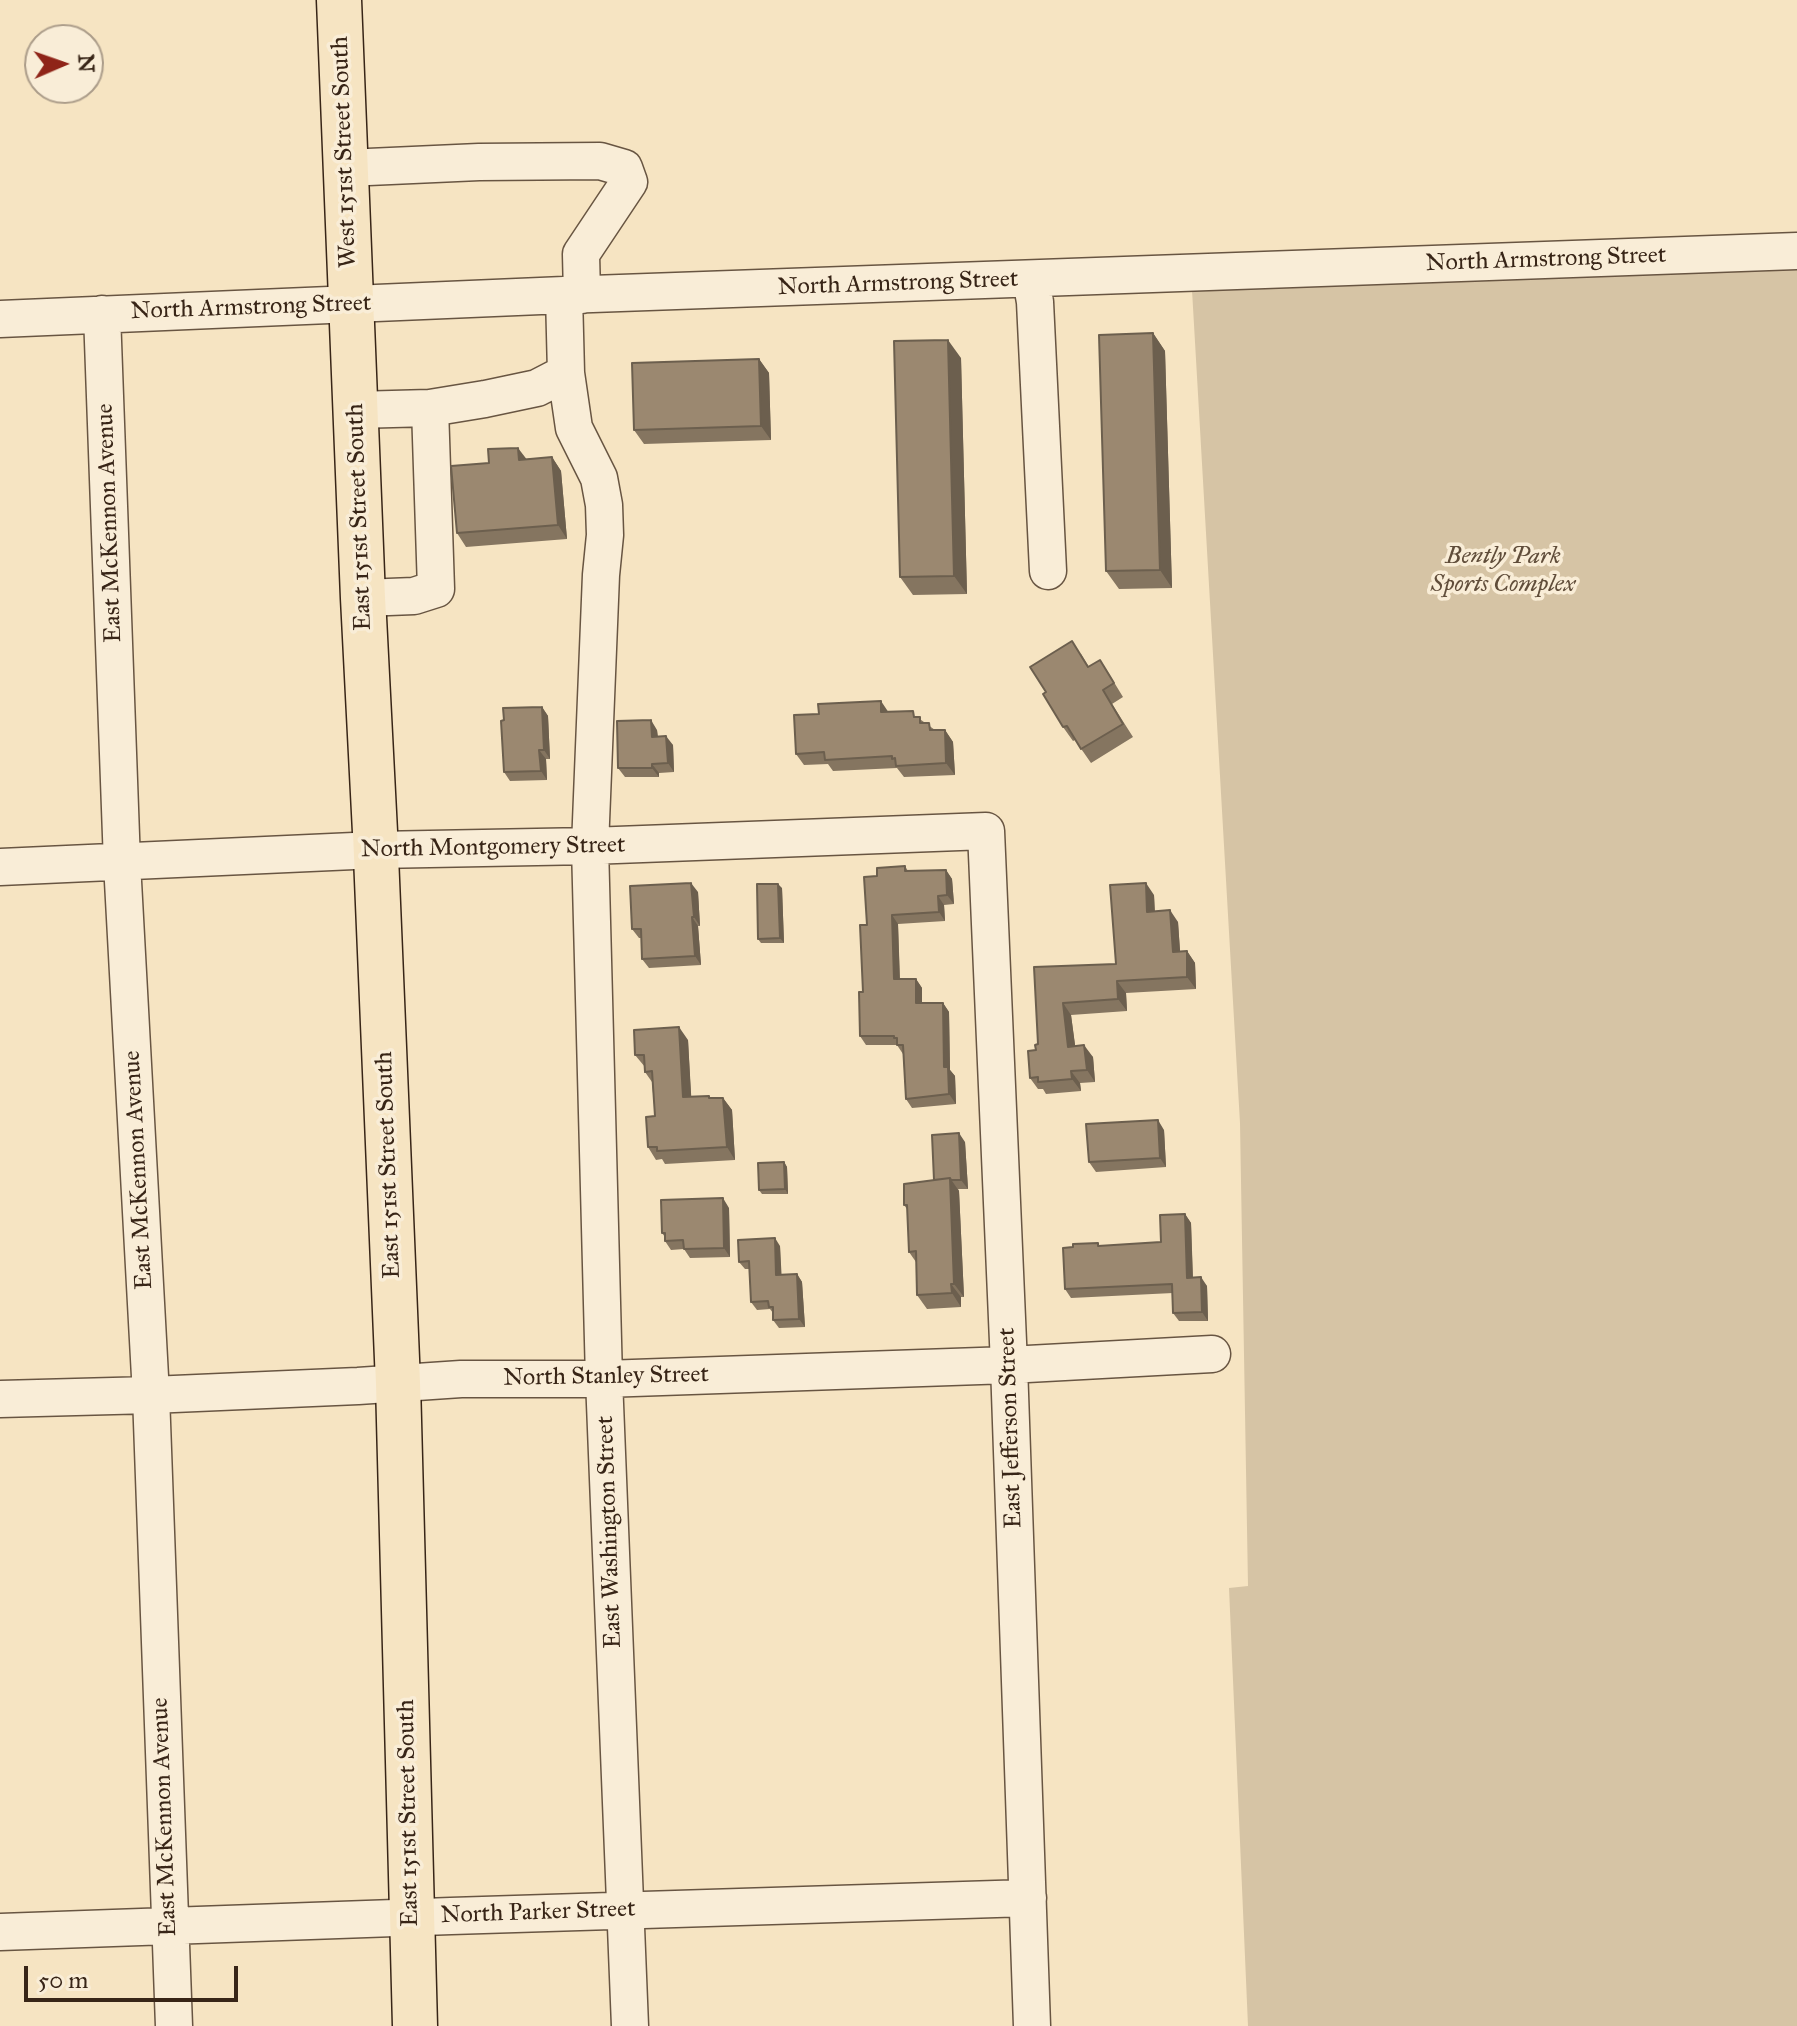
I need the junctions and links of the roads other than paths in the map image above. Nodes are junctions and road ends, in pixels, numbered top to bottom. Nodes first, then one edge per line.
1 (339, 0) edge
2 (346, 168) junction
3 (1797, 251) edge
4 (1031, 279) junction
5 (573, 295) junction
6 (352, 304) junction
7 (102, 314) junction
8 (0, 319) edge
9 (566, 373) junction
10 (430, 408) junction
11 (355, 410) junction
12 (1048, 571) dead end
13 (363, 598) junction
14 (986, 831) joint
15 (590, 846) junction
16 (376, 850) junction
17 (122, 863) junction
18 (0, 867) edge
19 (1212, 1354) dead end
20 (1009, 1365) junction
21 (604, 1379) junction
22 (398, 1383) junction
23 (151, 1395) junction
24 (0, 1399) edge
25 (1028, 1898) junction
26 (625, 1910) junction
27 (411, 1917) junction
28 (169, 1925) junction
29 (0, 1932) edge
30 (174, 2026) edge
31 (415, 2026) edge
32 (630, 2026) edge
33 (1032, 2026) edge

1 - 2 main road, West 151st Street South
2 - 5 street, East Washington Street
2 - 6 main road, West 151st Street South
3 - 4 street, North Armstrong Street
4 - 5 street, North Armstrong Street
4 - 12 street
5 - 6 street, North Armstrong Street
5 - 9 street, East Washington Street
6 - 7 street, North Armstrong Street
6 - 11 main road, East 151st Street South
7 - 8 street, North Armstrong Street
7 - 17 street, East McKennon Avenue
9 - 10 street
9 - 15 street, East Washington Street
10 - 11 street
10 - 13 street
11 - 13 main road, East 151st Street South
13 - 16 main road, East 151st Street South
14 - 15 street, North Montgomery Street
14 - 20 street, East Jefferson Street
15 - 16 street, North Montgomery Street
15 - 21 street, East Washington Street
16 - 17 street, North Montgomery Street
16 - 22 main road, East 151st Street South
17 - 18 street, North Montgomery Street
17 - 23 street, East McKennon Avenue
19 - 20 street, North Stanley Street
20 - 21 street, North Stanley Street
20 - 25 street, East Jefferson Street
21 - 22 street, North Stanley Street
21 - 26 street, East Washington Street
22 - 23 street, North Stanley Street
22 - 27 main road, East 151st Street South
23 - 24 street, North Stanley Street
23 - 28 street, East McKennon Avenue
25 - 26 street, North Parker Street
25 - 33 street, East Jefferson Street
26 - 27 street, North Parker Street
26 - 32 street, East Washington Street
27 - 28 street, North Parker Street
27 - 31 main road, East 151st Street South
28 - 29 street, North Parker Street
28 - 30 street, East McKennon Avenue

